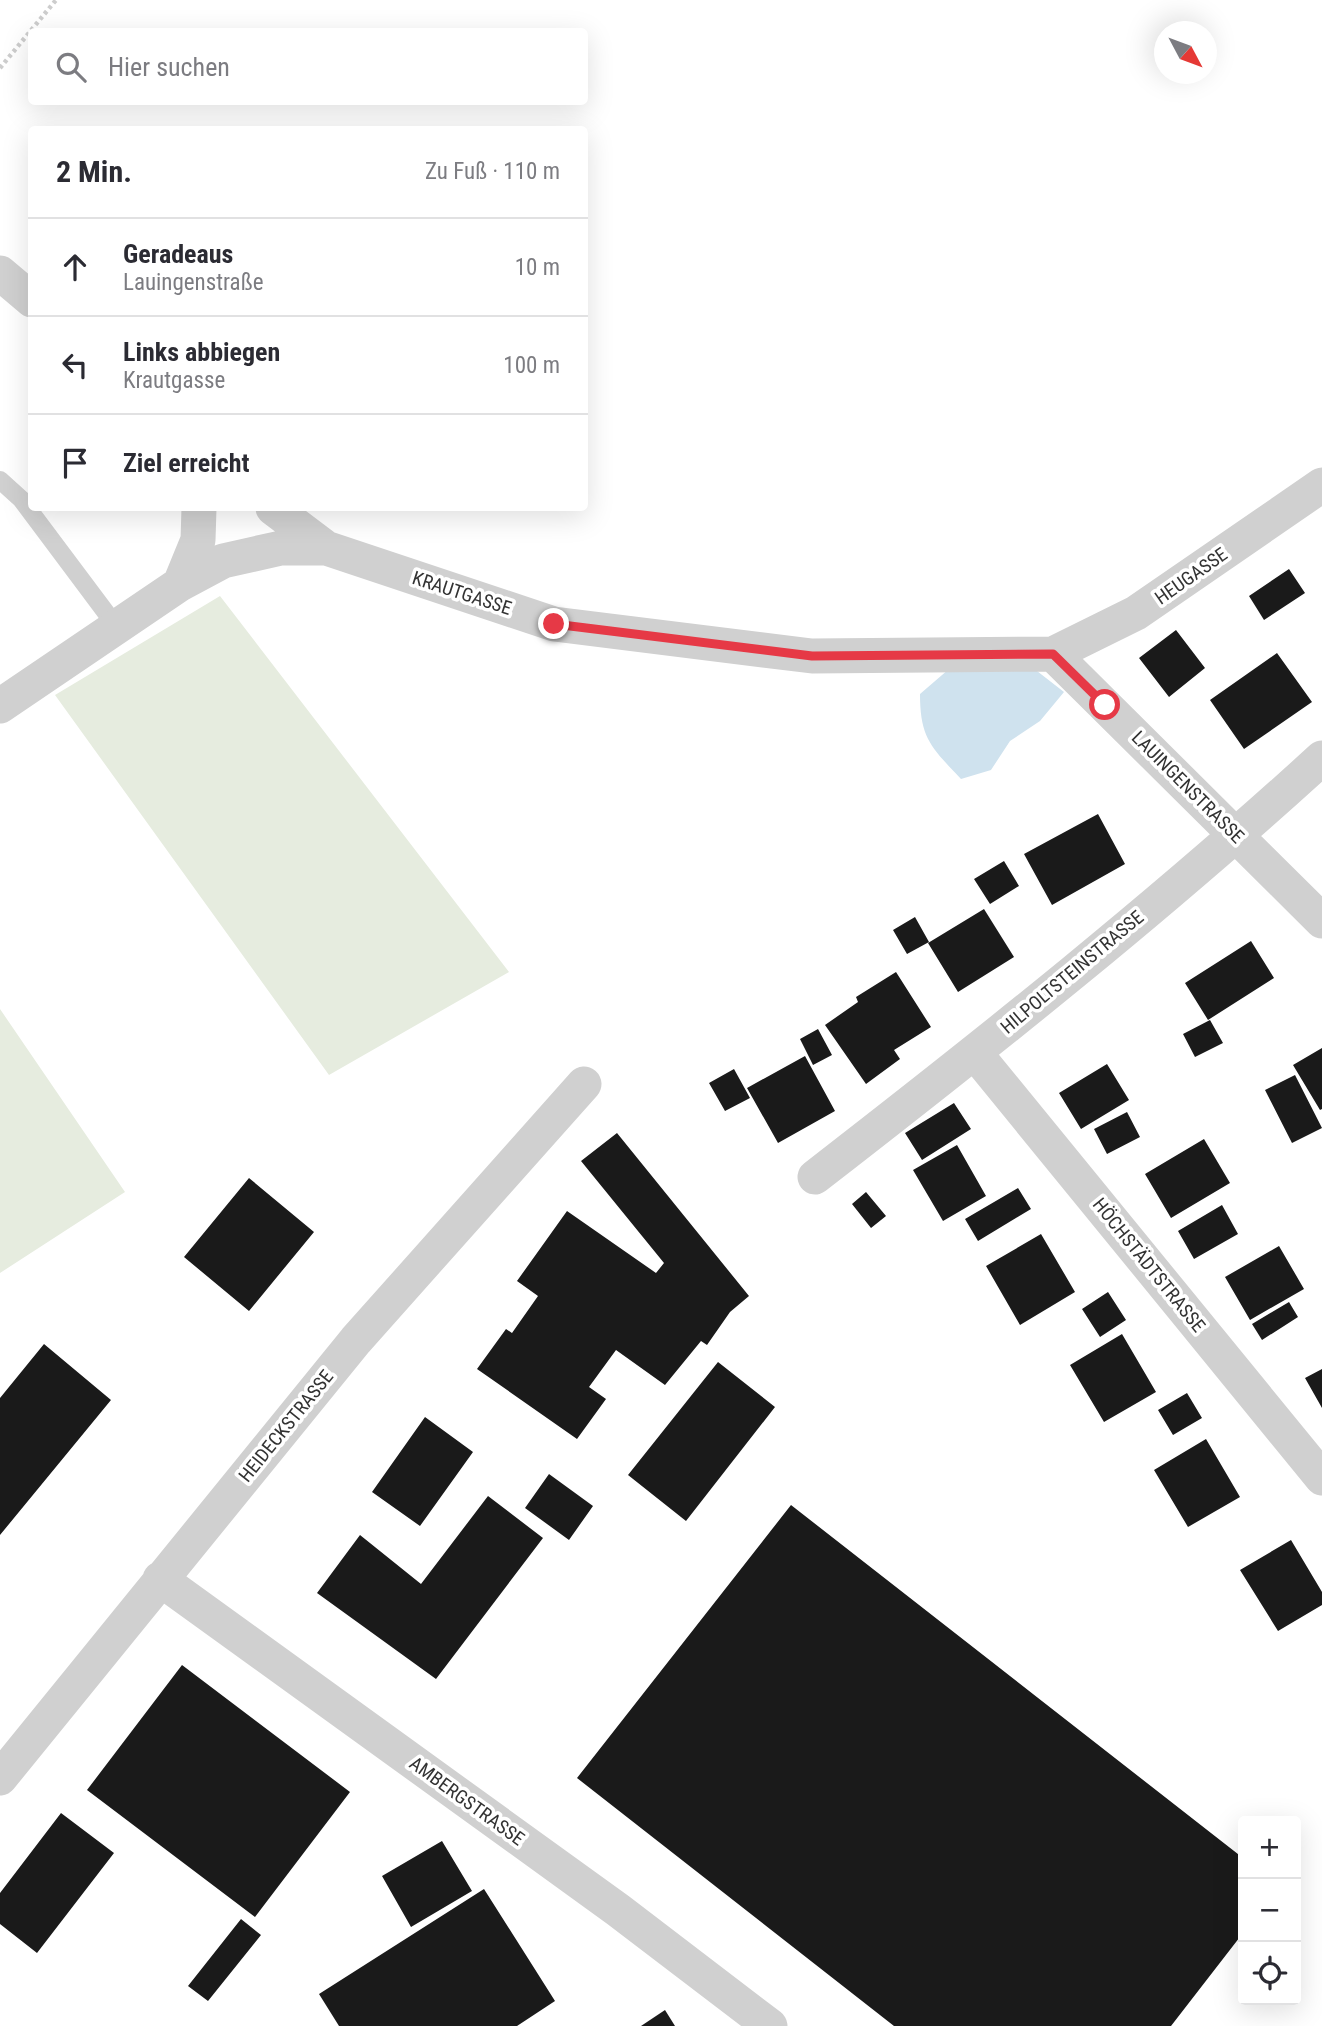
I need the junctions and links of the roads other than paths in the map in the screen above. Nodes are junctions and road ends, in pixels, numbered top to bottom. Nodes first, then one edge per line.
1 (0, 273) edge
2 (28, 297) edge
3 (0, 481) edge
4 (1322, 485) edge
5 (28, 508) edge
6 (30, 511) edge
7 (199, 511) edge
8 (277, 511) edge
9 (326, 548) junction
10 (180, 584) junction
11 (116, 626) junction
12 (1053, 654) junction
13 (0, 706) edge
14 (1322, 758) edge
15 (1237, 835) junction
16 (1322, 921) edge
17 (975, 1053) junction
18 (584, 1084) dead end
19 (814, 1177) dead end
20 (1322, 1478) edge
21 (160, 1579) junction
22 (0, 1778) edge
23 (770, 2026) edge

1 - 2 street
3 - 5 lane
4 - 12 street, HEUGASSE
6 - 11 lane
7 - 10 street
8 - 9 street
9 - 10 street, KRAUTGASSE
9 - 12 street, KRAUTGASSE
10 - 11 street, KRAUTGASSE
11 - 13 street, KRAUTGASSE
12 - 15 street, LAUINGENSTRASSE
14 - 15 street, HILPOLTSTEINSTRASSE
15 - 16 street, LAUINGENSTRASSE
15 - 17 street, HILPOLTSTEINSTRASSE
17 - 19 street, HILPOLTSTEINSTRASSE
17 - 20 street, HÖCHSTÄDTSTRASSE
18 - 21 street, HEIDECKSTRASSE
21 - 22 street, HEIDECKSTRASSE
21 - 23 street, AMBERGSTRASSE

